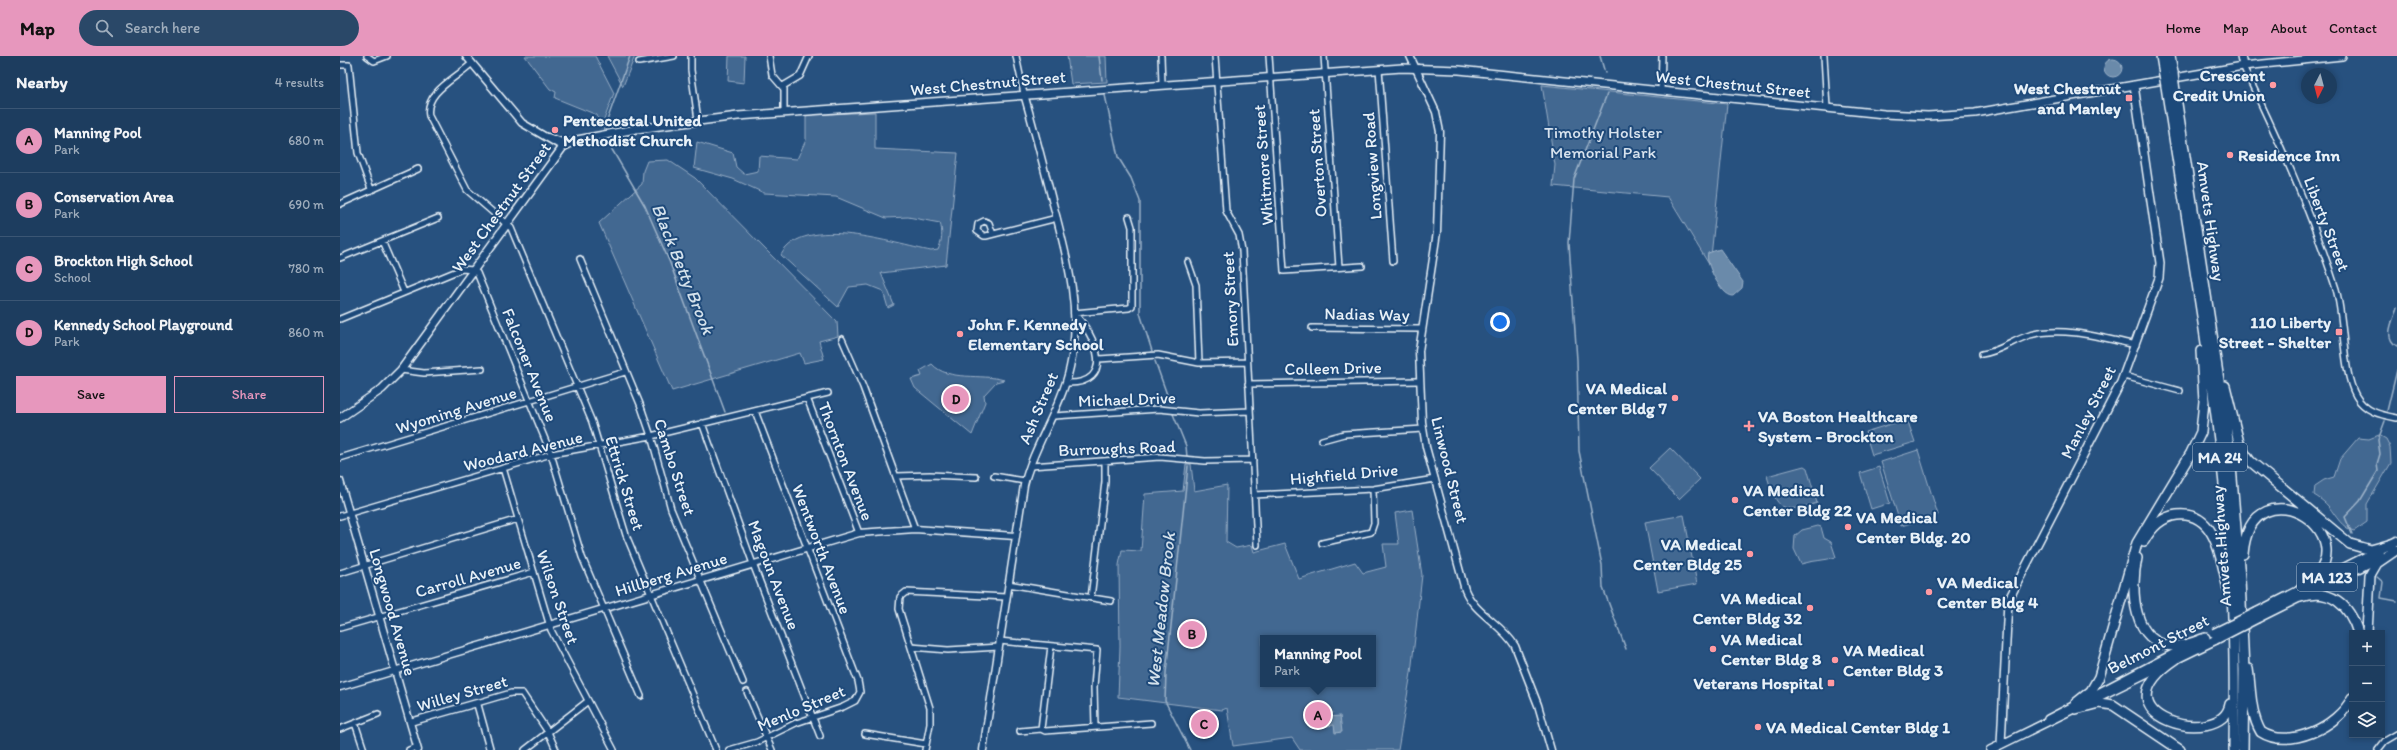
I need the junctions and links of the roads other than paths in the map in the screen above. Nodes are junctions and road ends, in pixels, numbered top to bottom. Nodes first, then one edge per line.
1 (367, 56) edge
2 (387, 56) edge
3 (466, 56) edge
4 (674, 56) edge
5 (691, 56) edge
6 (769, 56) edge
7 (809, 56) edge
8 (1016, 56) edge
9 (1161, 56) edge
10 (1215, 56) edge
11 (1269, 56) edge
12 (1324, 56) edge
13 (1410, 56) edge
14 (1662, 56) edge
15 (1824, 56) edge
16 (2161, 56) edge
17 (2170, 56) edge
18 (2241, 56) edge
19 (2342, 56) edge
20 (639, 62) dead end
21 (472, 63) junction
22 (340, 65) edge
23 (2243, 66) junction
24 (1415, 68) junction
25 (1379, 69) junction
26 (1325, 73) junction
27 (2168, 74) junction
28 (1270, 76) junction
29 (1217, 80) junction
30 (1162, 84) junction
31 (2134, 85) junction
32 (2170, 85) junction
33 (783, 86) junction
34 (1661, 92) junction
35 (1024, 94) junction
36 (1827, 108) junction
37 (784, 113) junction
38 (698, 120) junction
39 (562, 147) junction
40 (418, 169) dead end
41 (371, 189) junction
42 (340, 204) edge
43 (1129, 216) dead end
44 (438, 218) dead end
45 (1057, 218) junction
46 (508, 223) junction
47 (993, 234) dead end
48 (382, 241) junction
49 (340, 258) edge
50 (580, 259) dead end
51 (1393, 261) dead end
52 (1188, 262) dead end
53 (1362, 266) dead end
54 (1338, 268) junction
55 (473, 270) junction
56 (404, 292) junction
57 (2199, 304) junction
58 (2208, 309) junction
59 (1074, 313) junction
60 (340, 318) edge
61 (1312, 328) dead end
62 (1422, 329) junction
63 (842, 339) dead end
64 (2136, 345) junction
65 (1982, 354) dead end
66 (1099, 359) junction
67 (1247, 362) junction
68 (1199, 363) junction
69 (482, 369) dead end
70 (401, 370) junction
71 (625, 372) junction
72 (2124, 376) junction
73 (1419, 381) junction
74 (1066, 383) junction
75 (1248, 384) junction
76 (577, 387) junction
77 (2180, 391) dead end
78 (828, 393) dead end
79 (807, 398) junction
80 (530, 402) junction
81 (755, 411) junction
82 (1250, 411) junction
83 (1054, 416) junction
84 (340, 418) edge
85 (2397, 418) edge
86 (702, 423) junction
87 (1423, 430) junction
88 (651, 436) junction
89 (1322, 440) dead end
90 (600, 446) junction
91 (551, 454) junction
92 (340, 458) edge
93 (1252, 460) junction
94 (1105, 461) junction
95 (1030, 466) junction
96 (503, 468) junction
97 (897, 476) junction
98 (994, 476) dead end
99 (976, 477) dead end
100 (1435, 479) junction
101 (340, 481) edge
102 (1025, 481) junction
103 (1373, 489) junction
104 (1254, 494) junction
105 (349, 513) junction
106 (340, 516) edge
107 (518, 519) junction
108 (915, 529) junction
109 (859, 533) junction
110 (1015, 536) junction
111 (1322, 543) dead end
112 (1257, 545) dead end
113 (2396, 546) edge
114 (806, 549) junction
115 (753, 564) junction
116 (365, 566) junction
117 (534, 572) junction
118 (340, 573) edge
119 (2240, 579) junction
120 (700, 580) junction
121 (1008, 584) junction
122 (2300, 594) junction
123 (650, 595) junction
124 (1006, 597) junction
125 (1090, 598) junction
126 (1111, 601) dead end
127 (605, 609) junction
128 (2233, 612) junction
129 (380, 618) junction
130 (549, 625) junction
131 (340, 628) edge
132 (2242, 629) junction
133 (2357, 630) edge
134 (2367, 630) edge
135 (2215, 636) junction
136 (2205, 638) junction
137 (999, 644) junction
138 (911, 646) junction
139 (1051, 646) junction
140 (2176, 659) junction
141 (2234, 661) junction
142 (396, 670) junction
143 (743, 682) dead end
144 (340, 687) edge
145 (747, 692) dead end
146 (641, 696) dead end
147 (858, 696) joint
148 (588, 701) junction
149 (2349, 702) edge
150 (477, 703) junction
151 (2076, 706) junction
152 (378, 714) dead end
153 (2349, 715) edge
154 (812, 718) junction
155 (410, 722) junction
156 (355, 723) junction
157 (1151, 723) dead end
158 (1095, 727) junction
159 (2340, 728) dead end
160 (340, 729) edge
161 (1040, 729) junction
162 (1020, 731) dead end
163 (548, 732) junction
164 (2214, 732) dead end
165 (865, 734) dead end
166 (2397, 734) edge
167 (820, 736) dead end
168 (766, 738) junction
169 (2182, 739) dead end
170 (2314, 742) dead end
171 (926, 744) junction
172 (2001, 744) junction
173 (2284, 748) dead end
174 (418, 749) edge
175 (364, 750) edge
176 (409, 750) edge
177 (490, 750) edge
178 (525, 750) edge
179 (556, 750) edge
180 (614, 750) edge
181 (716, 750) edge
182 (730, 750) edge
183 (772, 750) edge
184 (925, 750) edge
185 (983, 750) edge
186 (1551, 750) edge
187 (1990, 750) edge
188 (2180, 750) edge
189 (2234, 750) edge
190 (2243, 750) edge
191 (2378, 750) edge

1 - 2 street
3 - 21 street
4 - 20 street
5 - 38 street
6 - 33 street
7 - 33 street
8 - 35 street, Ash Street
9 - 30 street
10 - 29 street, Emory Street
11 - 28 street, Whitmore Street
12 - 26 street, Overton Street
13 - 24 street, Linwood Street
14 - 34 street
15 - 36 street
16 - 27 highway, Amvets Highway / MA 24
17 - 27 highway, Amvets Highway / MA 24
18 - 23 main road, Liberty Street
19 - 23 main road, West Chestnut Street
21 - 39 street
21 - 46 street
22 - 41 street
23 - 31 main road, West Chestnut Street
23 - 85 street, Liberty Street
24 - 25 main road, West Chestnut Street
24 - 34 main road, West Chestnut Street
24 - 62 street, Linwood Street
25 - 26 main road, West Chestnut Street
25 - 51 street, Longview Road
26 - 28 main road, West Chestnut Street
26 - 54 street, Overton Street
27 - 32 highway, Amvets Highway / MA 24, bridge
28 - 29 main road, West Chestnut Street
28 - 54 street, Whitmore Street
29 - 30 main road, West Chestnut Street
29 - 67 street, Emory Street
30 - 35 main road, West Chestnut Street
31 - 36 main road, West Chestnut Street
31 - 64 main road, Manley Street
32 - 57 highway, Amvets Highway / MA 24
32 - 58 highway, Amvets Highway / MA 24
33 - 37 street
34 - 36 main road, West Chestnut Street
35 - 37 main road, West Chestnut Street
35 - 45 street, Ash Street
37 - 38 main road, West Chestnut Street
38 - 39 main road, West Chestnut Street
39 - 46 main road, West Chestnut Street
40 - 41 street
41 - 42 street
43 - 59 street
44 - 48 street
45 - 47 street
45 - 59 street, Ash Street
46 - 55 main road, West Chestnut Street
46 - 76 street, Ettrick Street
48 - 49 street
48 - 56 street
50 - 71 street, Cambo Street
52 - 68 street
53 - 54 street
55 - 56 street
55 - 70 main road, West Chestnut Street
55 - 80 street, Falconer Avenue
56 - 60 street
57 - 128 highway, Amvets Highway / MA 24
57 - 151 highway
58 - 113 highway
58 - 119 highway, Amvets Highway / MA 24
59 - 66 street
59 - 74 street, Ash Street
61 - 62 street, Nadias Way
62 - 73 street, Linwood Street
63 - 97 street
64 - 65 street
64 - 72 main road, Manley Street
66 - 68 street
66 - 74 street
67 - 68 street
67 - 75 street, Emory Street
69 - 70 street
70 - 84 main road, West Chestnut Street
71 - 76 street, Wyoming Avenue
71 - 88 street, Cambo Street
72 - 77 street
72 - 172 main road, Manley Street
73 - 75 street, Colleen Drive
73 - 87 street, Linwood Street
74 - 83 street, Ash Street
75 - 82 street, Emory Street
76 - 80 street, Wyoming Avenue
76 - 90 street, Ettrick Street
78 - 79 street, Woodard Avenue
79 - 81 street, Woodard Avenue
79 - 109 street, Thornton Avenue
80 - 91 street, Falconer Avenue
80 - 92 street, Wyoming Avenue
81 - 86 street, Woodard Avenue
81 - 114 street, Wentworth Avenue
82 - 83 street, Michael Drive
82 - 93 street, Emory Street
83 - 95 street, Ash Street
86 - 88 street, Woodard Avenue
86 - 115 street, Magoun Avenue
87 - 89 street
87 - 100 street, Linwood Street
88 - 90 street, Woodard Avenue
88 - 120 street, Cambo Street
90 - 91 street, Woodard Avenue
90 - 123 street, Ettrick Street
91 - 96 street, Woodard Avenue
91 - 127 street, Falconer Avenue
93 - 94 street, Burroughs Road
93 - 104 street, Emory Street
94 - 95 street, Burroughs Road
94 - 125 street
95 - 102 street, Ash Street
96 - 105 street, Woodard Avenue
96 - 107 street, Wilson Street
97 - 99 street
97 - 108 street
98 - 102 street
100 - 103 street, Highfield Drive
100 - 186 street, Linwood Street
101 - 105 street, Longwood Avenue
102 - 110 street, Ash Street
103 - 104 street, Highfield Drive
103 - 111 street
104 - 112 street, Emory Street
105 - 106 street, Woodard Avenue
105 - 116 street, Longwood Avenue
107 - 116 street
107 - 117 street, Wilson Street
108 - 109 street, Hillberg Avenue
108 - 110 street, Hillberg Avenue
109 - 114 street, Hillberg Avenue
110 - 121 street, Ash Street
113 - 122 highway, Belmont Street / MA 123
113 - 134 highway
114 - 115 street, Hillberg Avenue
114 - 147 street, Wentworth Avenue
115 - 120 street, Hillberg Avenue
115 - 154 street, Magoun Avenue
116 - 118 street
116 - 129 street, Longwood Avenue
117 - 129 street, Carroll Avenue
117 - 130 street, Wilson Street
119 - 122 highway
119 - 132 highway, Amvets Highway / MA 24
120 - 123 street, Hillberg Avenue
120 - 143 street, Cambo Street
121 - 124 street, Ash Street
121 - 125 street
122 - 133 highway
122 - 135 highway, Belmont Street / MA 123, bridge
123 - 127 street, Hillberg Avenue
123 - 181 street, Ettrick Street
124 - 137 street, Ash Street
124 - 138 street
125 - 126 street
127 - 130 street, Hillberg Avenue
127 - 146 street, Falconer Avenue
128 - 136 highway
128 - 141 highway, Amvets Highway / MA 24
129 - 131 street, Carroll Avenue
129 - 142 street, Longwood Avenue
130 - 142 street, Hillberg Avenue
130 - 148 street, Wilson Street
132 - 173 highway
132 - 190 highway, Amvets Highway / MA 24
135 - 136 highway, Belmont Street / MA 123
135 - 140 highway, Belmont Street / MA 123
136 - 151 main road, Belmont Street / MA 123
137 - 138 street
137 - 139 street
137 - 185 street, Ash Street
138 - 171 street
139 - 158 street
139 - 161 street
140 - 151 main road, Belmont Street / MA 123
140 - 169 highway
141 - 164 highway
141 - 189 highway, Amvets Highway / MA 24
142 - 144 street, Hillberg Avenue
142 - 155 street, Longwood Avenue
145 - 168 street
147 - 154 street, Menlo Street
148 - 163 street
148 - 180 street, Wilson Street
149 - 170 highway
150 - 155 street, Willey Street
150 - 163 street, Willey Street
150 - 177 street
151 - 172 main road, Belmont Street / MA 123
151 - 188 highway
152 - 156 street
153 - 159 highway
154 - 167 street, Magoun Avenue
154 - 168 street, Menlo Street
155 - 174 street, Longwood Avenue
156 - 160 street
156 - 175 street
157 - 158 street
158 - 161 street
161 - 162 street
163 - 178 street
163 - 179 street
165 - 171 street
166 - 191 street
168 - 182 street, Menlo Street
168 - 183 street
171 - 184 street
172 - 187 main road, Belmont Street / MA 123
174 - 176 street

